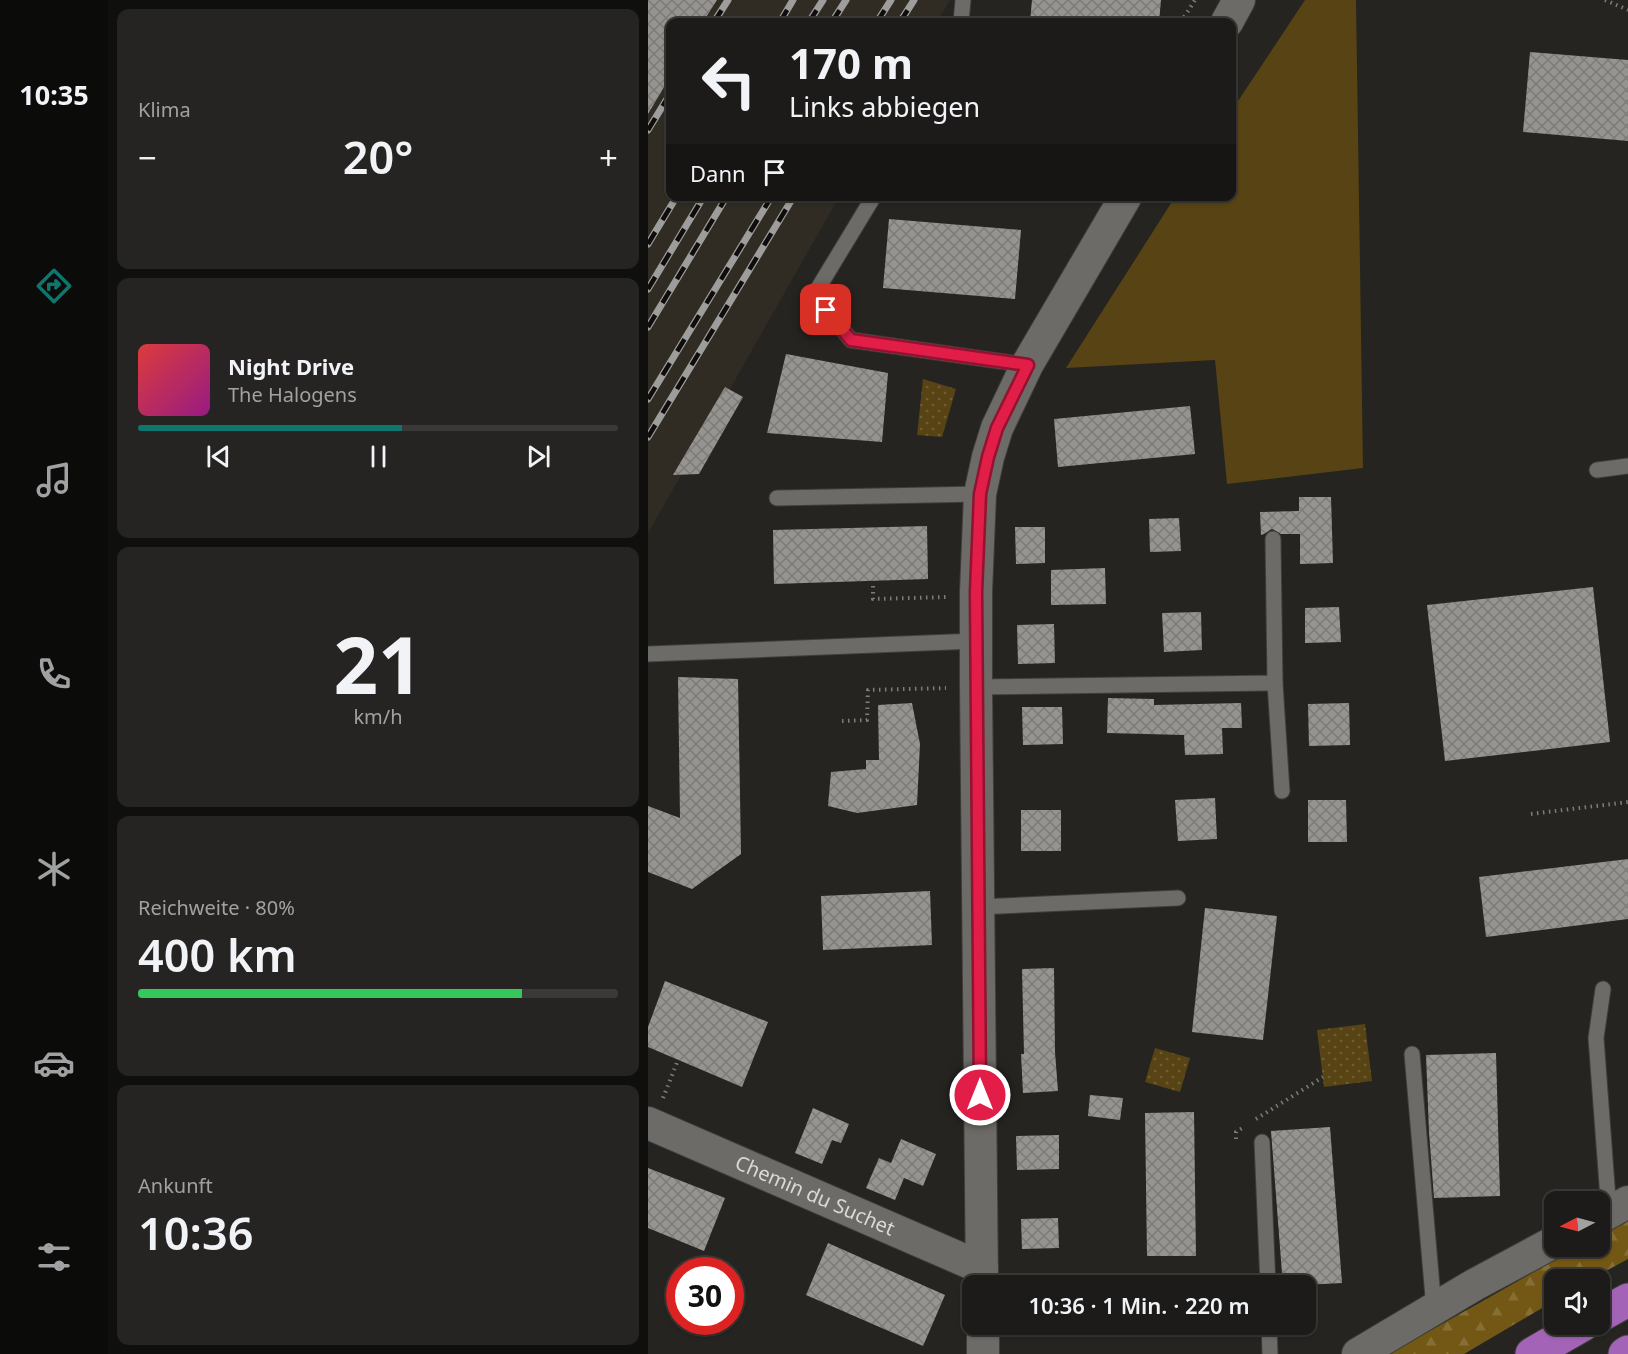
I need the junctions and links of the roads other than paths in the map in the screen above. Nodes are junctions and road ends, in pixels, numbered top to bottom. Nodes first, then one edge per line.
1 (963, 0) edge
2 (1239, 0) edge
3 (961, 18) edge
4 (1229, 18) edge
5 (871, 201) edge
6 (1123, 201) edge
7 (1028, 365) junction
8 (1628, 466) edge
9 (1597, 470) dead end
10 (980, 494) junction
11 (777, 498) dead end
12 (1273, 539) dead end
13 (976, 641) junction
14 (648, 654) edge
15 (1275, 682) junction
16 (976, 687) junction
17 (1282, 791) dead end
18 (1178, 898) dead end
19 (979, 907) junction
20 (1604, 989) dead end
21 (1412, 1054) dead end
22 (648, 1123) edge
23 (1262, 1142) dead end
24 (1612, 1211) edge
25 (1544, 1248) edge
26 (980, 1275) edge
27 (982, 1275) edge
28 (1268, 1275) edge
29 (1628, 1300) edge
30 (1434, 1309) junction
31 (1610, 1310) edge
32 (982, 1335) edge
33 (1269, 1335) edge
34 (1565, 1335) edge
35 (983, 1354) edge
36 (1270, 1354) edge
37 (1358, 1354) edge
38 (1532, 1354) edge

1 - 3 lane
2 - 4 street
5 - 7 lane
6 - 7 street
7 - 10 street
8 - 9 lane
10 - 11 lane
10 - 13 street
12 - 15 lane
13 - 14 lane
13 - 16 street
15 - 16 lane
15 - 17 lane
16 - 19 street
18 - 19 lane
19 - 27 street
20 - 24 lane
21 - 30 lane
22 - 26 street, Chemin du Suchet
23 - 28 lane
25 - 30 street
29 - 31 highway
30 - 37 street
32 - 35 street
33 - 36 lane
34 - 38 highway

